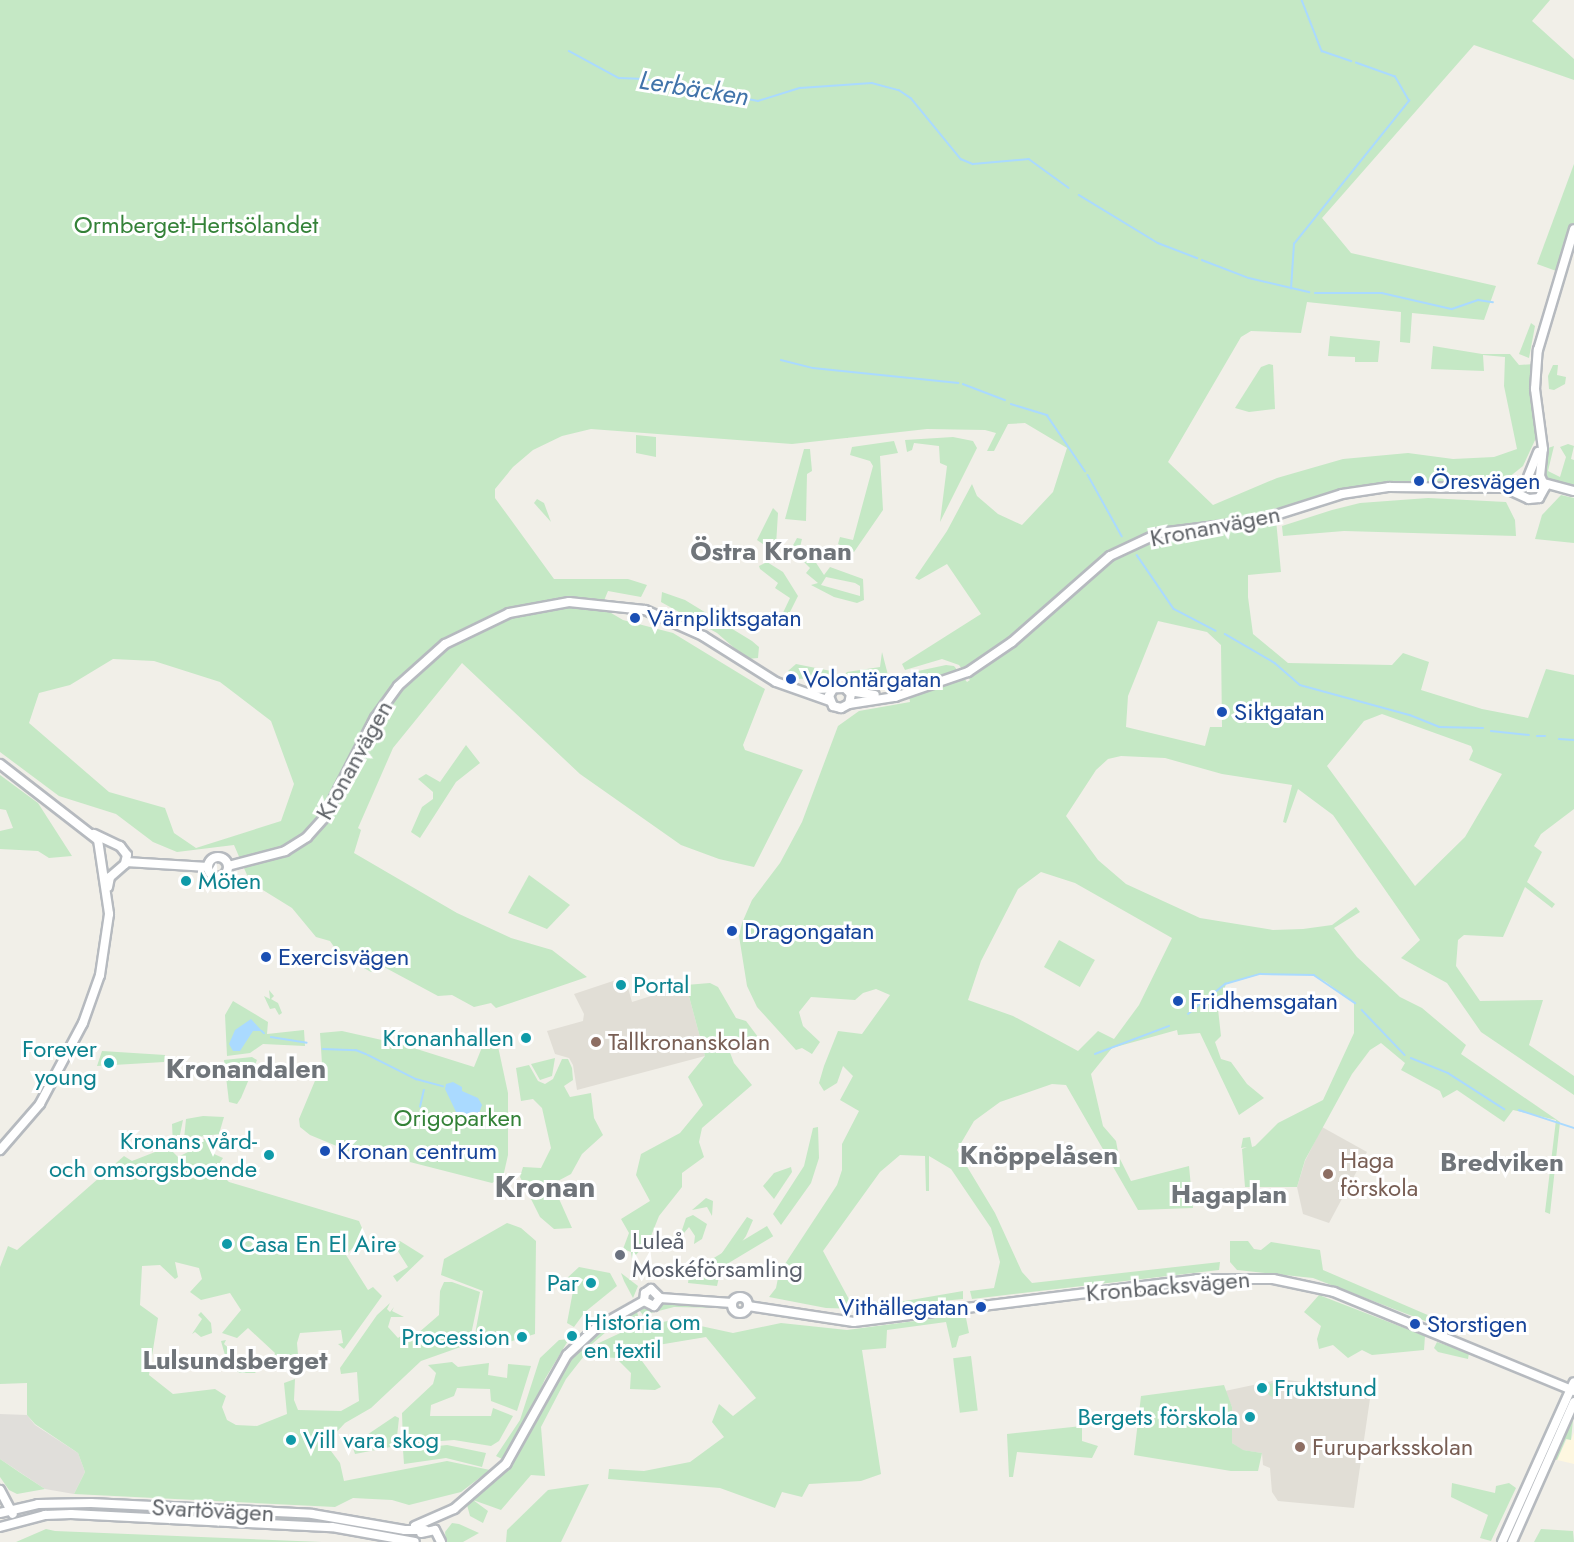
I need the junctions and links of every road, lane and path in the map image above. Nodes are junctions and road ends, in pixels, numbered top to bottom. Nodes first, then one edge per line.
1 (1574, 230) edge
2 (1541, 440) junction
3 (1526, 479) junction
4 (1543, 482) junction
5 (1505, 488) junction
6 (1563, 489) junction
7 (1574, 491) edge
8 (1524, 495) junction
9 (1542, 495) junction
10 (769, 676) junction
11 (833, 689) junction
12 (849, 691) junction
13 (900, 695) junction
14 (830, 701) junction
15 (849, 704) junction
16 (0, 764) edge
17 (81, 826) junction
18 (117, 845) junction
19 (100, 852) junction
20 (126, 862) junction
21 (100, 863) junction
22 (228, 866) junction
23 (208, 867) junction
24 (119, 870) junction
25 (108, 897) junction
26 (0, 1150) edge
27 (1573, 1387) edge
28 (1574, 1402) edge
29 (0, 1490) edge
30 (11, 1509) junction
31 (454, 1509) junction
32 (0, 1513) edge
33 (16, 1521) junction
34 (376, 1523) junction
35 (3, 1526) edge
36 (426, 1530) junction
37 (440, 1538) edge
38 (417, 1542) edge
39 (1502, 1542) edge
40 (1512, 1542) edge

1 - 2 street
2 - 3 street
2 - 4 street
3 - 4 street
3 - 5 street, Kronanvägen
3 - 8 street
4 - 6 street
4 - 9 street
5 - 8 street, Kronanvägen
5 - 13 street, Kronanvägen
6 - 7 street
6 - 9 street
8 - 9 street
10 - 11 street, Kronanvägen
10 - 14 street, Kronanvägen
10 - 22 street, Kronanvägen
11 - 12 street
11 - 14 street
12 - 13 street, Kronanvägen
12 - 15 street
13 - 15 street, Kronanvägen
14 - 15 street
16 - 17 street
17 - 18 street
17 - 19 street
18 - 19 street
18 - 20 street
19 - 21 street
20 - 23 street
20 - 24 street
21 - 24 street
21 - 25 street
22 - 23 street
22 - 23 street
24 - 25 street
25 - 26 street
27 - 31 street, Kronbacksvägen
27 - 39 street
28 - 40 street
29 - 30 street
30 - 32 street, Svartövägen
30 - 33 street
30 - 34 street, Svartövägen
31 - 34 street
31 - 37 street
32 - 35 street
33 - 35 street, Svartövägen
33 - 38 street, Svartövägen
34 - 36 street, Svartövägen
36 - 37 street, Svartövägen
36 - 38 street

